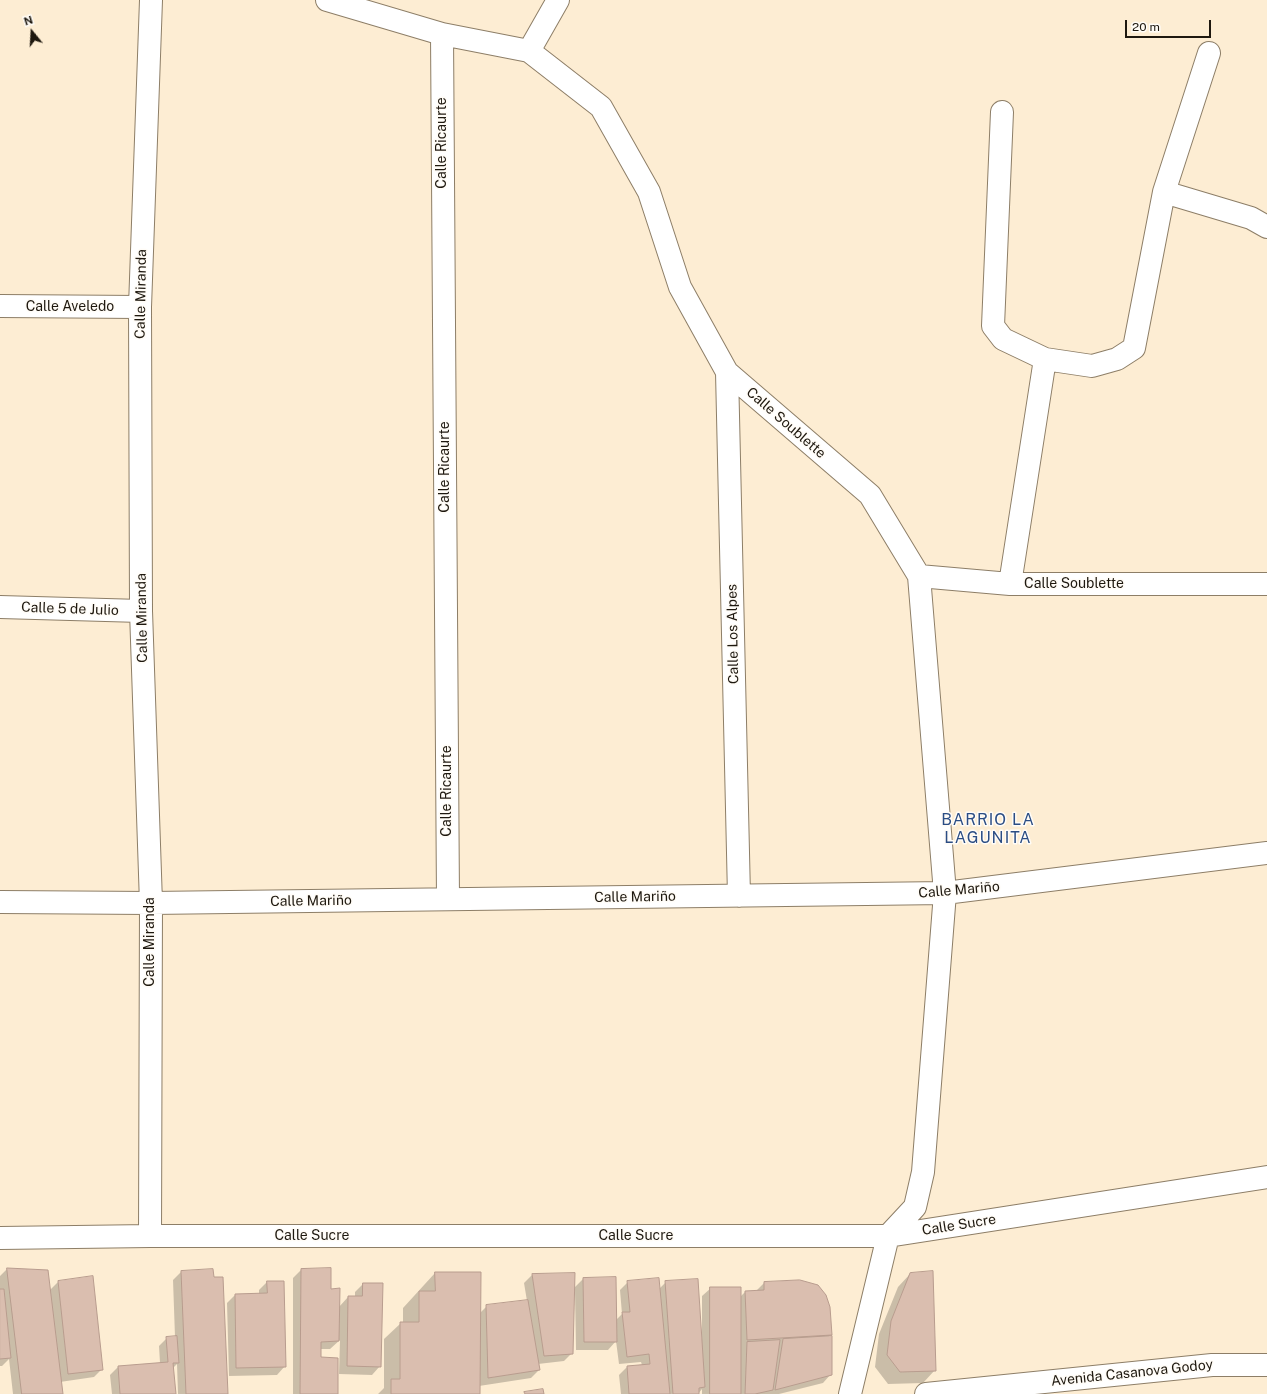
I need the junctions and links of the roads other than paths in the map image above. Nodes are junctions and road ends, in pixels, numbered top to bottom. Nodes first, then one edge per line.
1 (150, 0) edge
2 (327, 0) edge
3 (558, 0) edge
4 (442, 34) junction
5 (529, 51) junction
6 (1209, 53) dead end
7 (1002, 112) dead end
8 (1164, 192) junction
9 (1267, 227) edge
10 (0, 306) edge
11 (140, 307) junction
12 (1045, 358) junction
13 (728, 372) junction
14 (919, 576) junction
15 (1010, 584) junction
16 (1267, 584) edge
17 (0, 607) edge
18 (141, 611) junction
19 (1267, 853) edge
20 (945, 893) junction
21 (739, 896) junction
22 (448, 899) junction
23 (0, 902) edge
24 (151, 903) junction
25 (1267, 1177) edge
26 (150, 1236) junction
27 (888, 1236) junction
28 (0, 1238) edge
29 (1267, 1365) edge
30 (850, 1394) edge
31 (926, 1394) edge

1 - 11 street, Calle Miranda
2 - 4 street, Calle Soublette
3 - 5 street
4 - 5 street, Calle Soublette
4 - 22 street, Calle Ricaurte
5 - 13 street, Calle Soublette
6 - 8 street
7 - 12 street
8 - 9 street
8 - 12 street
10 - 11 street, Calle Aveledo
11 - 18 street, Calle Miranda
12 - 15 street
13 - 14 street, Calle Soublette
13 - 21 street, Calle Los Alpes
14 - 15 street, Calle Soublette
14 - 20 street
15 - 16 street, Calle Soublette
17 - 18 street, Calle 5 de Julio
18 - 24 street, Calle Miranda
19 - 20 street, Calle Mariño
20 - 21 street, Calle Mariño
20 - 27 street
21 - 22 street, Calle Mariño
22 - 24 street, Calle Mariño
23 - 24 street, Calle Mariño
24 - 26 street, Calle Miranda
25 - 27 street, Calle Sucre
26 - 27 street, Calle Sucre
26 - 28 street, Calle Sucre
27 - 30 street
29 - 31 street, Avenida Casanova Godoy

